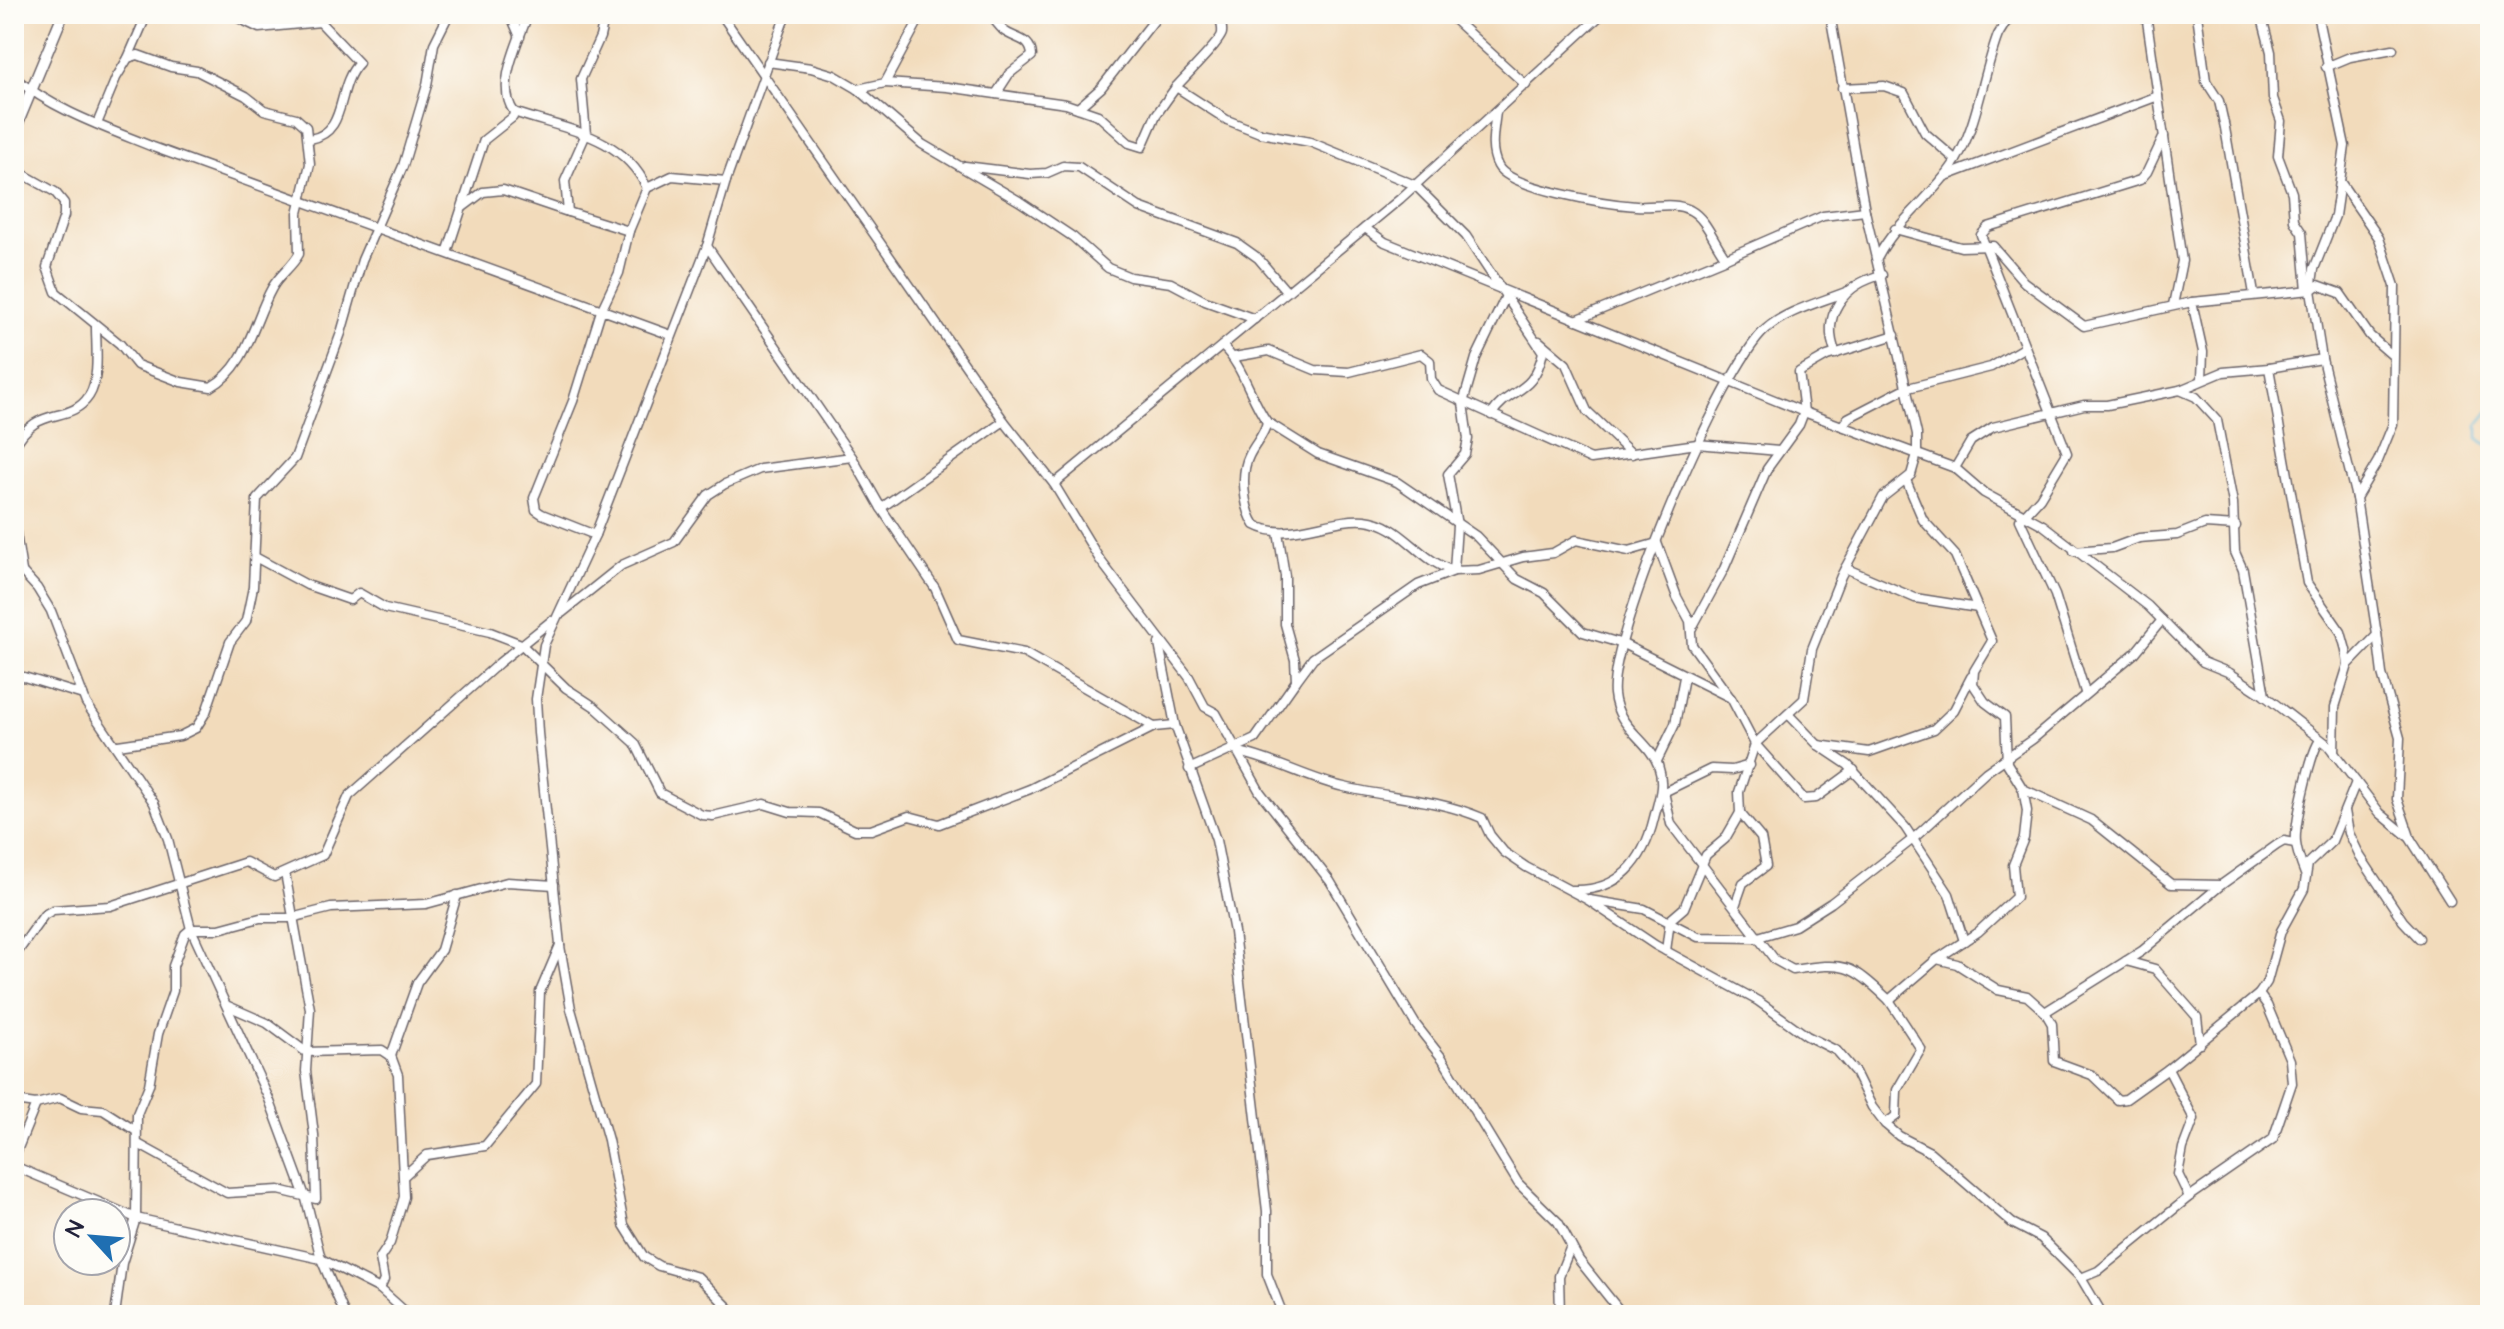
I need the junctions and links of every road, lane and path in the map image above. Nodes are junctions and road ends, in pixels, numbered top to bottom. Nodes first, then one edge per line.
1 (63, 14) edge
2 (147, 14) edge
3 (230, 14) edge
4 (449, 14) edge
5 (510, 14) edge
6 (528, 14) edge
7 (605, 14) edge
8 (721, 14) edge
9 (786, 14) edge
10 (922, 14) edge
11 (989, 14) edge
12 (1159, 14) edge
13 (1219, 14) edge
14 (1448, 14) edge
15 (1602, 14) edge
16 (1830, 14) edge
17 (2004, 14) edge
18 (2019, 14) edge
19 (2146, 14) edge
20 (2197, 14) edge
21 (2261, 14) edge
22 (2317, 14) edge
23 (322, 18) edge
24 (2001, 28) junction
25 (520, 38) junction
26 (2393, 49) dead end
27 (128, 58) junction
28 (768, 62) junction
29 (2326, 67) junction
30 (763, 76) junction
31 (14, 77) edge
32 (885, 83) junction
33 (1526, 85) junction
34 (1176, 87) junction
35 (1842, 88) junction
36 (858, 89) junction
37 (31, 92) junction
38 (996, 94) junction
39 (2158, 96) junction
40 (1078, 108) junction
41 (514, 112) junction
42 (1496, 112) junction
43 (97, 124) junction
44 (14, 132) edge
45 (586, 134) junction
46 (2164, 136) junction
47 (310, 139) junction
48 (1956, 160) junction
49 (962, 166) junction
50 (14, 169) edge
51 (1945, 176) junction
52 (726, 181) junction
53 (2341, 183) junction
54 (1415, 185) junction
55 (647, 188) junction
56 (301, 200) junction
57 (463, 207) junction
58 (1865, 211) junction
59 (568, 212) junction
60 (378, 227) junction
61 (1365, 228) junction
62 (1895, 229) junction
63 (629, 231) junction
64 (707, 246) junction
65 (1985, 246) junction
66 (447, 253) junction
67 (1726, 258) junction
68 (1878, 258) junction
69 (1882, 275) junction
70 (2309, 290) junction
71 (1848, 291) junction
72 (1287, 292) junction
73 (1504, 292) junction
74 (2254, 294) junction
75 (2192, 302) junction
76 (2173, 305) junction
77 (601, 311) junction
78 (1255, 319) junction
79 (1576, 320) junction
80 (96, 327) junction
81 (671, 335) junction
82 (1895, 335) junction
83 (1538, 341) junction
84 (1222, 346) junction
85 (2025, 347) junction
86 (1836, 354) junction
87 (2393, 356) junction
88 (1234, 357) junction
89 (2322, 359) junction
90 (2269, 368) junction
91 (2202, 379) junction
92 (1729, 381) junction
93 (1904, 389) junction
94 (2180, 390) junction
95 (1463, 403) junction
96 (1804, 412) junction
97 (2051, 413) junction
98 (1491, 415) junction
99 (1004, 421) junction
100 (1267, 422) junction
101 (1842, 426) junction
102 (1697, 444) junction
103 (14, 448) edge
104 (1779, 451) junction
105 (1632, 454) junction
106 (1917, 454) junction
107 (852, 457) junction
108 (1955, 468) junction
109 (1906, 480) junction
110 (1054, 484) junction
111 (2356, 498) junction
112 (881, 508) junction
113 (2025, 513) junction
114 (14, 521) edge
115 (1457, 525) junction
116 (2236, 526) junction
117 (1278, 532) junction
118 (595, 535) junction
119 (1657, 543) junction
120 (2074, 551) junction
121 (255, 557) junction
122 (14, 563) edge
123 (1502, 565) junction
124 (1845, 568) junction
125 (1454, 571) junction
126 (22, 572) junction
127 (1978, 608) junction
128 (557, 617) junction
129 (2162, 620) junction
130 (1692, 629) junction
131 (2377, 633) junction
132 (1159, 642) junction
133 (521, 644) junction
134 (1623, 644) junction
135 (540, 663) junction
136 (2348, 665) junction
137 (1972, 676) junction
138 (1684, 677) junction
139 (14, 678) edge
140 (1296, 681) junction
141 (2085, 692) junction
142 (83, 695) junction
143 (2265, 696) junction
144 (1731, 698) junction
145 (1788, 714) junction
146 (1175, 725) junction
147 (1154, 727) junction
148 (2320, 740) junction
149 (1755, 744) junction
150 (118, 745) junction
151 (1818, 745) junction
152 (1238, 750) junction
153 (2334, 754) junction
154 (2007, 758) junction
155 (1657, 761) junction
156 (1750, 765) junction
157 (1189, 769) junction
158 (1854, 770) junction
159 (2356, 782) junction
160 (2023, 789) junction
161 (1663, 792) junction
162 (2345, 811) junction
163 (1740, 813) junction
164 (2410, 838) junction
165 (1913, 839) junction
166 (2295, 843) junction
167 (1701, 864) junction
168 (285, 873) junction
169 (2306, 878) junction
170 (180, 882) junction
171 (554, 885) junction
172 (2221, 885) junction
173 (1571, 890) junction
174 (457, 895) junction
175 (1588, 900) junction
176 (2450, 901) dead end
177 (1735, 906) junction
178 (291, 918) junction
179 (1670, 920) junction
180 (191, 929) junction
181 (1755, 938) junction
182 (2419, 938) dead end
183 (1964, 941) junction
184 (560, 945) junction
185 (1666, 951) junction
186 (14, 957) edge
187 (1937, 959) junction
188 (2126, 961) junction
189 (2259, 994) junction
190 (1889, 1000) junction
191 (228, 1006) junction
192 (2045, 1012) junction
193 (2200, 1044) junction
194 (306, 1052) junction
195 (391, 1056) junction
196 (2168, 1069) junction
197 (14, 1101) edge
198 (36, 1104) junction
199 (1885, 1124) junction
200 (136, 1131) junction
201 (138, 1144) junction
202 (14, 1158) edge
203 (14, 1166) edge
204 (405, 1175) junction
205 (2189, 1197) junction
206 (306, 1199) junction
207 (136, 1218) junction
208 (1571, 1246) junction
209 (321, 1259) junction
210 (2081, 1278) junction
211 (380, 1289) junction
212 (115, 1315) edge
213 (345, 1315) edge
214 (409, 1315) edge
215 (736, 1315) edge
216 (1283, 1315) edge
217 (1560, 1315) edge
218 (1623, 1315) edge
219 (2103, 1315) edge

1 - 37 street
2 - 27 street
3 - 23 street
4 - 60 street
5 - 25 street
6 - 25 street
7 - 45 street
8 - 30 street
9 - 28 street
10 - 32 street
11 - 38 street
12 - 40 street
13 - 34 street
14 - 33 street
15 - 33 street
16 - 35 street
17 - 24 street
18 - 24 street
19 - 39 street
20 - 74 street
21 - 70 street
22 - 29 street
23 - 47 street
24 - 48 street
25 - 41 street
26 - 29 street
27 - 43 street
27 - 47 street
28 - 30 street
28 - 36 street
29 - 53 street
30 - 52 street
30 - 99 street
31 - 37 street
32 - 36 street
32 - 38 street
33 - 42 street
34 - 40 street
34 - 54 street
35 - 48 street
35 - 58 street
36 - 49 street
37 - 43 street
37 - 44 street
38 - 40 street
39 - 46 street
39 - 51 street
41 - 45 street
41 - 57 street
42 - 54 street
42 - 67 street
43 - 56 street
45 - 55 street
45 - 59 street
46 - 65 street
46 - 76 street
47 - 56 street
48 - 51 street
49 - 72 street
49 - 78 street
50 - 80 street
51 - 62 street
52 - 55 street
52 - 64 street
53 - 70 street
53 - 87 street
54 - 61 street
54 - 73 street
55 - 63 street
56 - 60 street
56 - 80 street
57 - 59 street
57 - 66 street
58 - 67 street
58 - 68 street
59 - 63 street
60 - 66 street
60 - 121 street
61 - 72 street
61 - 73 street
62 - 65 street
62 - 68 street
63 - 77 street
64 - 81 street
64 - 107 street
65 - 76 street
65 - 85 street
66 - 77 street
67 - 79 street
68 - 69 street
69 - 71 street
69 - 82 street
70 - 74 street
70 - 87 street
70 - 89 street
71 - 86 street
71 - 92 street
72 - 78 street
73 - 79 street
73 - 83 street
73 - 95 street
74 - 75 street
75 - 76 street
75 - 91 street
77 - 81 street
77 - 118 street
78 - 84 street
79 - 92 street
80 - 103 street
81 - 118 street
82 - 86 street
82 - 93 street
83 - 98 street
83 - 105 street
84 - 88 street
84 - 110 street
85 - 93 street
85 - 97 street
86 - 96 street
87 - 111 street
88 - 95 street
88 - 100 street
89 - 90 street
89 - 111 street
90 - 91 street
90 - 136 street
91 - 94 street
92 - 96 street
92 - 102 street
93 - 101 street
93 - 106 street
94 - 97 street
94 - 116 street
95 - 98 street
95 - 115 street
96 - 101 street
96 - 104 street
97 - 108 street
97 - 113 street
98 - 105 street
99 - 110 street
99 - 112 street
100 - 115 street
100 - 117 street
101 - 106 street
102 - 104 street
102 - 105 street
102 - 119 street
104 - 130 street
106 - 108 street
106 - 109 street
107 - 112 street
107 - 128 street
108 - 113 street
109 - 124 street
109 - 127 street
110 - 132 street
111 - 131 street
112 - 147 street
113 - 120 street
113 - 141 street
114 - 126 street
115 - 123 street
115 - 125 street
116 - 120 street
116 - 143 street
117 - 125 street
117 - 140 street
118 - 128 street
119 - 123 street
119 - 130 street
119 - 134 street
120 - 129 street
121 - 133 street
121 - 150 street
122 - 126 street
123 - 125 street
123 - 134 street
124 - 127 street
124 - 145 street
125 - 140 street
126 - 142 street
127 - 137 street
128 - 133 street
128 - 135 street
129 - 141 street
129 - 143 street
130 - 144 street
131 - 136 street
131 - 164 street
132 - 146 street
132 - 152 street
133 - 135 street
133 - 168 street
134 - 138 street
134 - 155 street
135 - 147 street
135 - 171 street
136 - 153 street
137 - 151 street
137 - 154 street
138 - 144 street
138 - 155 street
139 - 142 street
140 - 152 street
141 - 154 street
142 - 150 street
143 - 148 street
144 - 149 street
145 - 149 street
145 - 151 street
146 - 147 street
146 - 157 street
148 - 153 street
148 - 166 street
149 - 156 street
149 - 158 street
150 - 170 street
151 - 158 street
152 - 157 street
152 - 173 street
152 - 208 street
153 - 159 street
154 - 160 street
154 - 165 street
155 - 161 street
156 - 161 street
156 - 163 street
157 - 216 street
158 - 165 street
159 - 162 street
159 - 164 street
160 - 172 street
160 - 183 street
161 - 167 street
161 - 173 street
162 - 169 street
162 - 182 street
163 - 167 street
163 - 177 street
164 - 176 street
165 - 181 street
165 - 183 street
166 - 169 street
166 - 172 street
167 - 177 street
167 - 179 street
168 - 170 street
168 - 178 street
169 - 189 street
170 - 180 street
170 - 186 street
171 - 174 street
171 - 184 street
172 - 188 street
173 - 175 street
174 - 178 street
174 - 195 street
175 - 179 street
175 - 185 street
177 - 181 street
178 - 180 street
178 - 194 street
179 - 181 street
179 - 185 street
180 - 191 street
180 - 200 street
181 - 190 street
183 - 187 street
184 - 204 street
184 - 215 street
185 - 199 street
187 - 190 street
187 - 192 street
188 - 192 street
188 - 193 street
189 - 193 street
189 - 205 street
190 - 199 street
191 - 194 street
191 - 206 street
192 - 196 street
193 - 196 street
194 - 195 street
194 - 206 street
195 - 204 street
196 - 205 street
197 - 198 street
198 - 200 street
198 - 202 street
199 - 210 street
200 - 201 street
201 - 206 street
201 - 207 street
203 - 207 street
204 - 211 street
205 - 210 street
206 - 209 street
207 - 209 street
207 - 212 street
208 - 217 street
208 - 218 street
209 - 211 street
209 - 213 street
210 - 219 street
211 - 214 street

